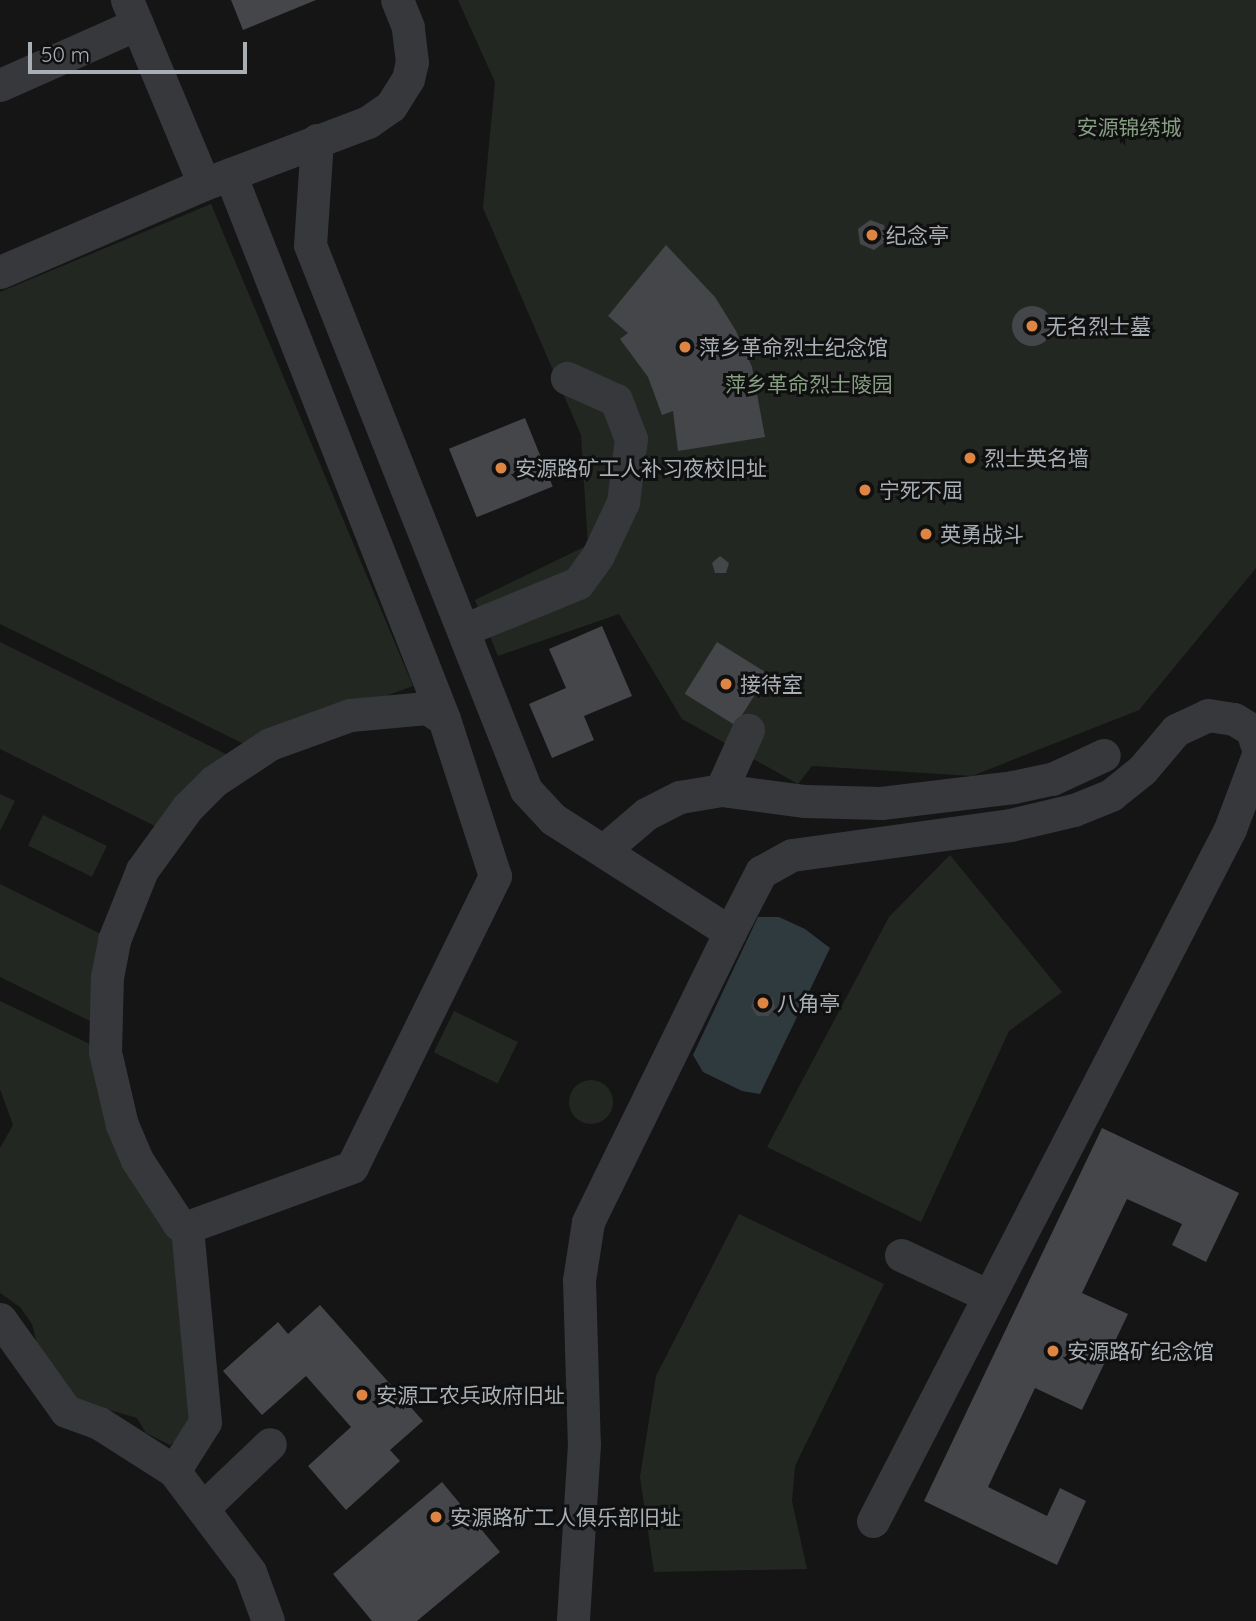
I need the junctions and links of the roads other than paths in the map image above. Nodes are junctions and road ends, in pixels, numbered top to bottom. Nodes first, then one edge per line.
1 (397, 0) edge
2 (132, 12) edge
3 (0, 85) edge
4 (317, 140) junction
5 (217, 179) junction
6 (0, 272) edge
7 (567, 378) dead end
8 (463, 630) junction
9 (444, 719) junction
10 (748, 730) dead end
11 (1256, 743) edge
12 (1104, 755) dead end
13 (1256, 760) edge
14 (721, 790) junction
15 (604, 850) junction
16 (730, 932) junction
17 (187, 1227) junction
18 (901, 1255) dead end
19 (989, 1296) junction
20 (0, 1319) edge
21 (270, 1444) dead end
22 (174, 1471) junction
23 (204, 1507) junction
24 (873, 1521) dead end
25 (268, 1621) edge
26 (573, 1621) edge

1 - 4 street
2 - 3 street
2 - 5 street
4 - 5 street
4 - 8 street
5 - 6 street
5 - 9 street
7 - 8 street
8 - 15 street
9 - 17 street
9 - 17 street
10 - 14 street
11 - 16 street
12 - 14 street
13 - 19 street
14 - 15 street
15 - 16 street
16 - 26 street
17 - 22 street
18 - 19 street
19 - 24 street
20 - 22 street
21 - 23 street
22 - 23 street
23 - 25 street

